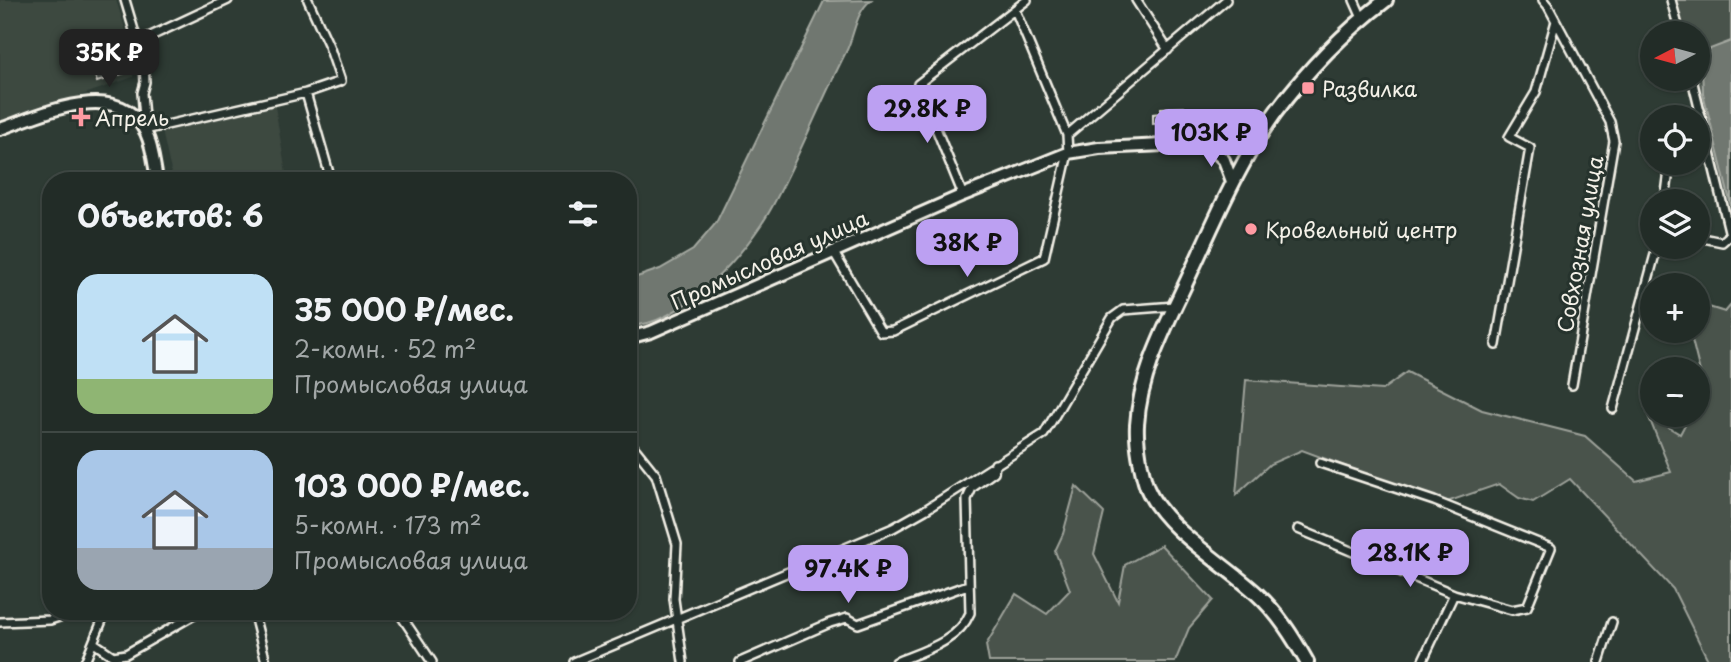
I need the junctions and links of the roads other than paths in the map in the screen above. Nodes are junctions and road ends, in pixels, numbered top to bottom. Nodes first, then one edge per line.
1 (125, 0) edge
2 (228, 0) edge
3 (308, 0) edge
4 (1027, 0) edge
5 (1136, 0) edge
6 (1226, 0) edge
7 (1354, 0) edge
8 (1387, 0) edge
9 (1543, 0) edge
10 (1671, 0) edge
11 (1015, 10) junction
12 (1363, 18) junction
13 (1556, 21) junction
14 (1677, 21) edge
15 (138, 42) junction
16 (1168, 50) junction
17 (306, 93) junction
18 (1267, 124) junction
19 (0, 129) edge
20 (145, 130) junction
21 (1067, 135) junction
22 (1206, 143) junction
23 (1710, 150) edge
24 (1068, 153) junction
25 (155, 172) edge
26 (333, 172) edge
27 (1233, 184) junction
28 (963, 195) junction
29 (1710, 240) edge
30 (833, 251) junction
31 (1654, 259) edge
32 (1175, 306) junction
33 (637, 336) edge
34 (1496, 345) dead end
35 (1572, 385) dead end
36 (1613, 409) dead end
37 (637, 451) edge
38 (1320, 463) dead end
39 (995, 464) junction
40 (1298, 528) dead end
41 (968, 585) junction
42 (1454, 594) junction
43 (676, 619) junction
44 (50, 620) edge
45 (103, 620) edge
46 (185, 620) edge
47 (255, 620) edge
48 (404, 620) edge
49 (0, 622) edge
50 (1612, 622) dead end
51 (94, 643) junction
52 (85, 662) edge
53 (265, 662) edge
54 (432, 662) edge
55 (575, 662) edge
56 (683, 662) edge
57 (740, 662) edge
58 (896, 662) edge
59 (1307, 662) edge
60 (1422, 662) edge
61 (1599, 662) edge

1 - 15 street
2 - 15 street
3 - 17 street
4 - 11 street
5 - 16 street
6 - 16 street
7 - 12 street
8 - 12 main road
9 - 13 street, Совхозная улица
10 - 14 street
11 - 21 street
11 - 28 street
12 - 18 main road
13 - 34 street
13 - 35 street, Совхозная улица
15 - 20 street
16 - 21 street
17 - 20 street
17 - 26 street
18 - 22 main road, Промысловая улица
18 - 27 main road
19 - 20 main road
20 - 25 main road
21 - 24 street
22 - 24 main road, Промысловая улица
22 - 27 main road
23 - 29 street
24 - 28 main road, Промысловая улица
24 - 30 street
27 - 32 main road
28 - 30 main road, Промысловая улица
30 - 33 main road, Промысловая улица
31 - 36 street
32 - 39 street
32 - 59 main road
37 - 43 street
38 - 42 street
39 - 41 street
39 - 43 street
40 - 42 street
41 - 57 street
41 - 58 street
42 - 60 street
43 - 55 street
43 - 56 street
44 - 49 street
45 - 51 street
46 - 51 street
47 - 53 street
48 - 54 street
50 - 61 street
51 - 52 street

